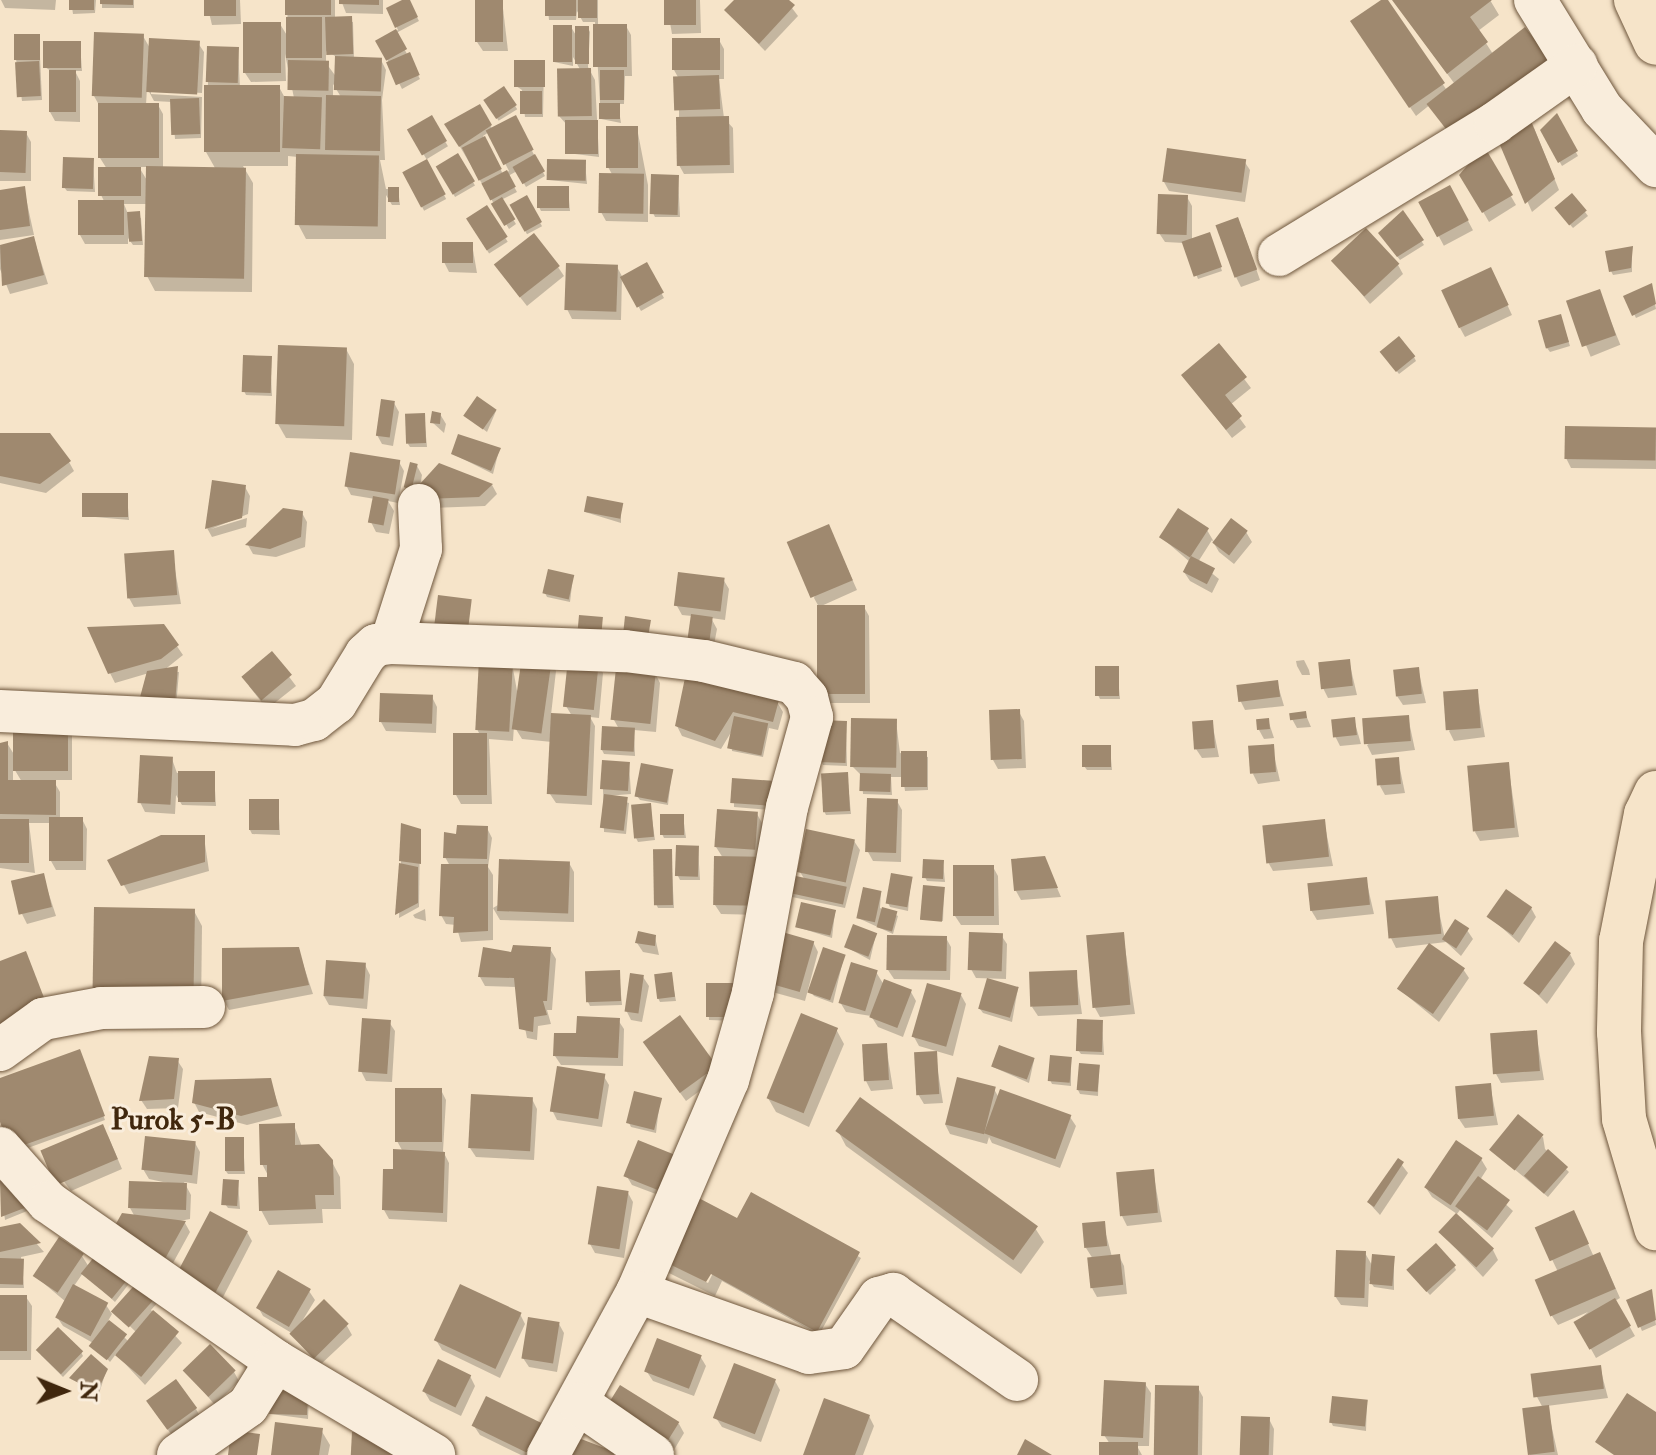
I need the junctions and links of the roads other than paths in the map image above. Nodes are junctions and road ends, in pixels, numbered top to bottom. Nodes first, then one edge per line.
1 (1535, 0) edge
2 (1636, 0) edge
3 (1656, 43) edge
4 (1577, 65) junction
5 (1656, 166) edge
6 (1279, 255) dead end
7 (419, 505) dead end
8 (391, 643) junction
9 (0, 711) edge
10 (1653, 807) edge
11 (204, 1007) dead end
12 (0, 1050) edge
13 (0, 1148) edge
14 (1656, 1228) edge
15 (637, 1292) junction
16 (276, 1361) junction
17 (1017, 1380) dead end
18 (579, 1404) junction
19 (178, 1455) edge
20 (434, 1455) edge
21 (548, 1455) edge
22 (653, 1455) edge

1 - 4 street
2 - 3 main road
4 - 5 street
4 - 6 street
7 - 8 street
8 - 9 street
8 - 15 street
10 - 14 main road
11 - 12 street
13 - 16 street
15 - 17 street
15 - 18 street
16 - 19 street
16 - 20 street
18 - 21 street
18 - 22 street

